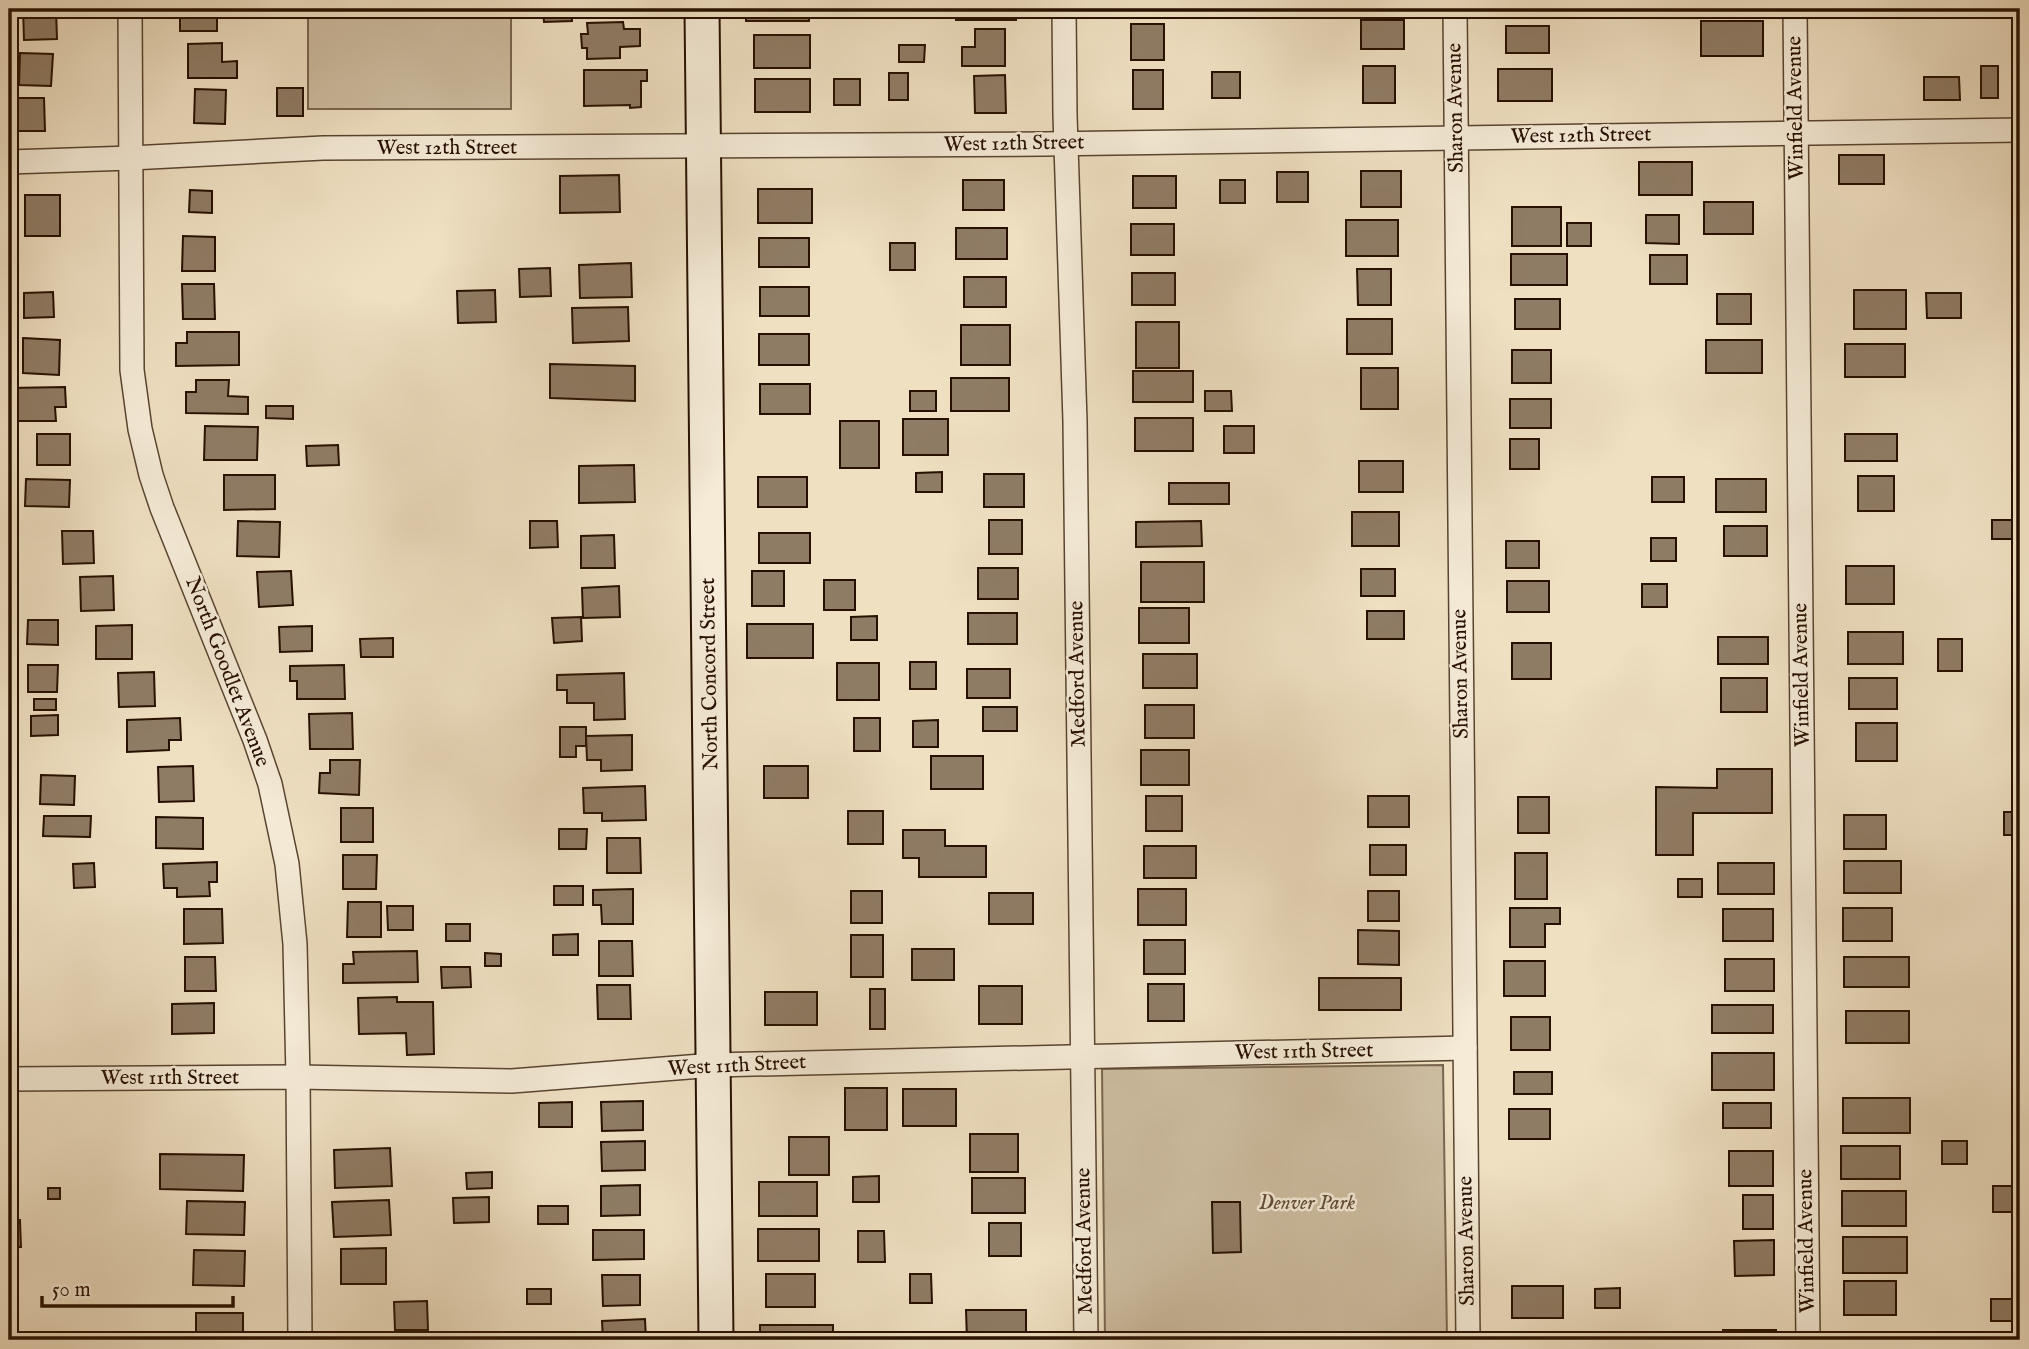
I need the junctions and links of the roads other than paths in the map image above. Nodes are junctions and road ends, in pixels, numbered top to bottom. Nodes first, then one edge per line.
1 (130, 9) edge
2 (702, 9) edge
3 (1064, 9) edge
4 (1455, 9) edge
5 (1796, 9) edge
6 (2020, 130) edge
7 (1797, 133) junction
8 (1456, 137) junction
9 (1067, 144) junction
10 (704, 146) junction
11 (131, 158) junction
12 (9, 162) edge
13 (1465, 1048) junction
14 (1083, 1057) junction
15 (714, 1065) junction
16 (298, 1077) junction
17 (9, 1079) edge
18 (300, 1340) edge
19 (716, 1340) edge
20 (1086, 1340) edge
21 (1468, 1340) edge
22 (1808, 1340) edge

1 - 11 street, North Goodlet Avenue
2 - 10 main road, North Concord Street
3 - 9 street, Medford Avenue
4 - 8 street, Sharon Avenue
5 - 7 street, Winfield Avenue
6 - 7 street, West 12th Street
7 - 8 street, West 12th Street
7 - 22 street, Winfield Avenue
8 - 9 street, West 12th Street
8 - 13 street, Sharon Avenue
9 - 10 street, West 12th Street
9 - 14 street, Medford Avenue
10 - 11 street, West 12th Street
10 - 15 main road, North Concord Street
11 - 12 street, West 12th Street
11 - 16 street, North Goodlet Avenue
13 - 14 street, West 11th Street
13 - 21 street, Sharon Avenue
14 - 15 street, West 11th Street
14 - 20 street, Medford Avenue
15 - 16 street, West 11th Street
15 - 19 main road, North Concord Street
16 - 17 street, West 11th Street
16 - 18 street, North Goodlet Avenue

